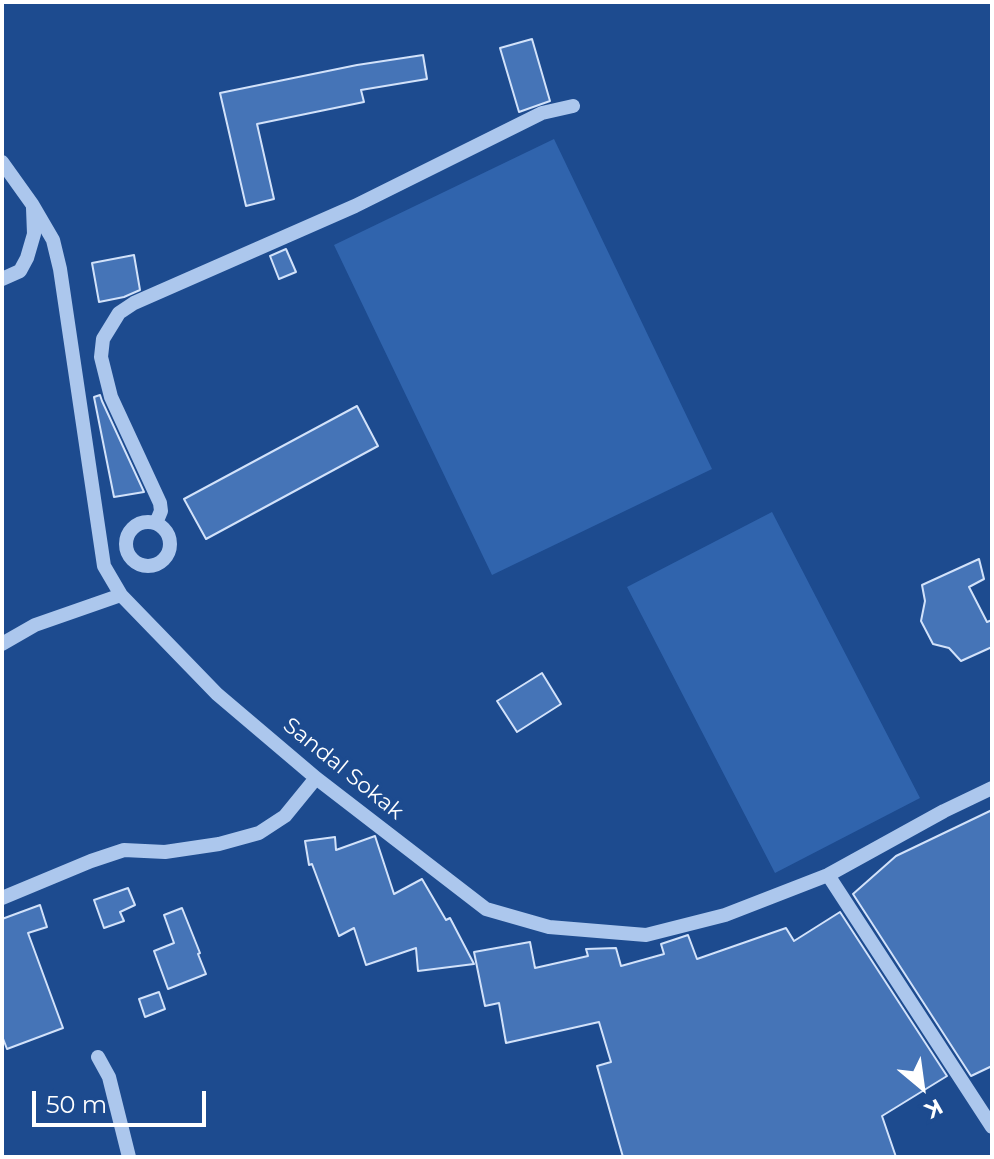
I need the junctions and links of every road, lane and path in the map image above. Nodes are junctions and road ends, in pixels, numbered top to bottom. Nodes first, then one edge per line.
1 (573, 106) dead end
2 (2, 162) edge
3 (32, 204) junction
4 (2, 279) edge
5 (156, 523) junction
6 (126, 550) junction
7 (102, 552) junction
8 (121, 595) junction
9 (2, 644) edge
10 (316, 778) junction
11 (992, 788) edge
12 (828, 875) junction
13 (2, 898) edge
14 (98, 1057) dead end
15 (992, 1127) edge
16 (129, 1157) edge

1 - 5 street
2 - 3 street, Sandal Sokak
3 - 4 street
3 - 7 street, Sandal Sokak
5 - 6 street
5 - 6 street
6 - 7 street
7 - 8 street, Sandal Sokak
8 - 9 street
8 - 10 street, Sandal Sokak
10 - 12 street, Sandal Sokak
10 - 13 street
11 - 12 street, Sandal Sokak
12 - 15 street
14 - 16 street

